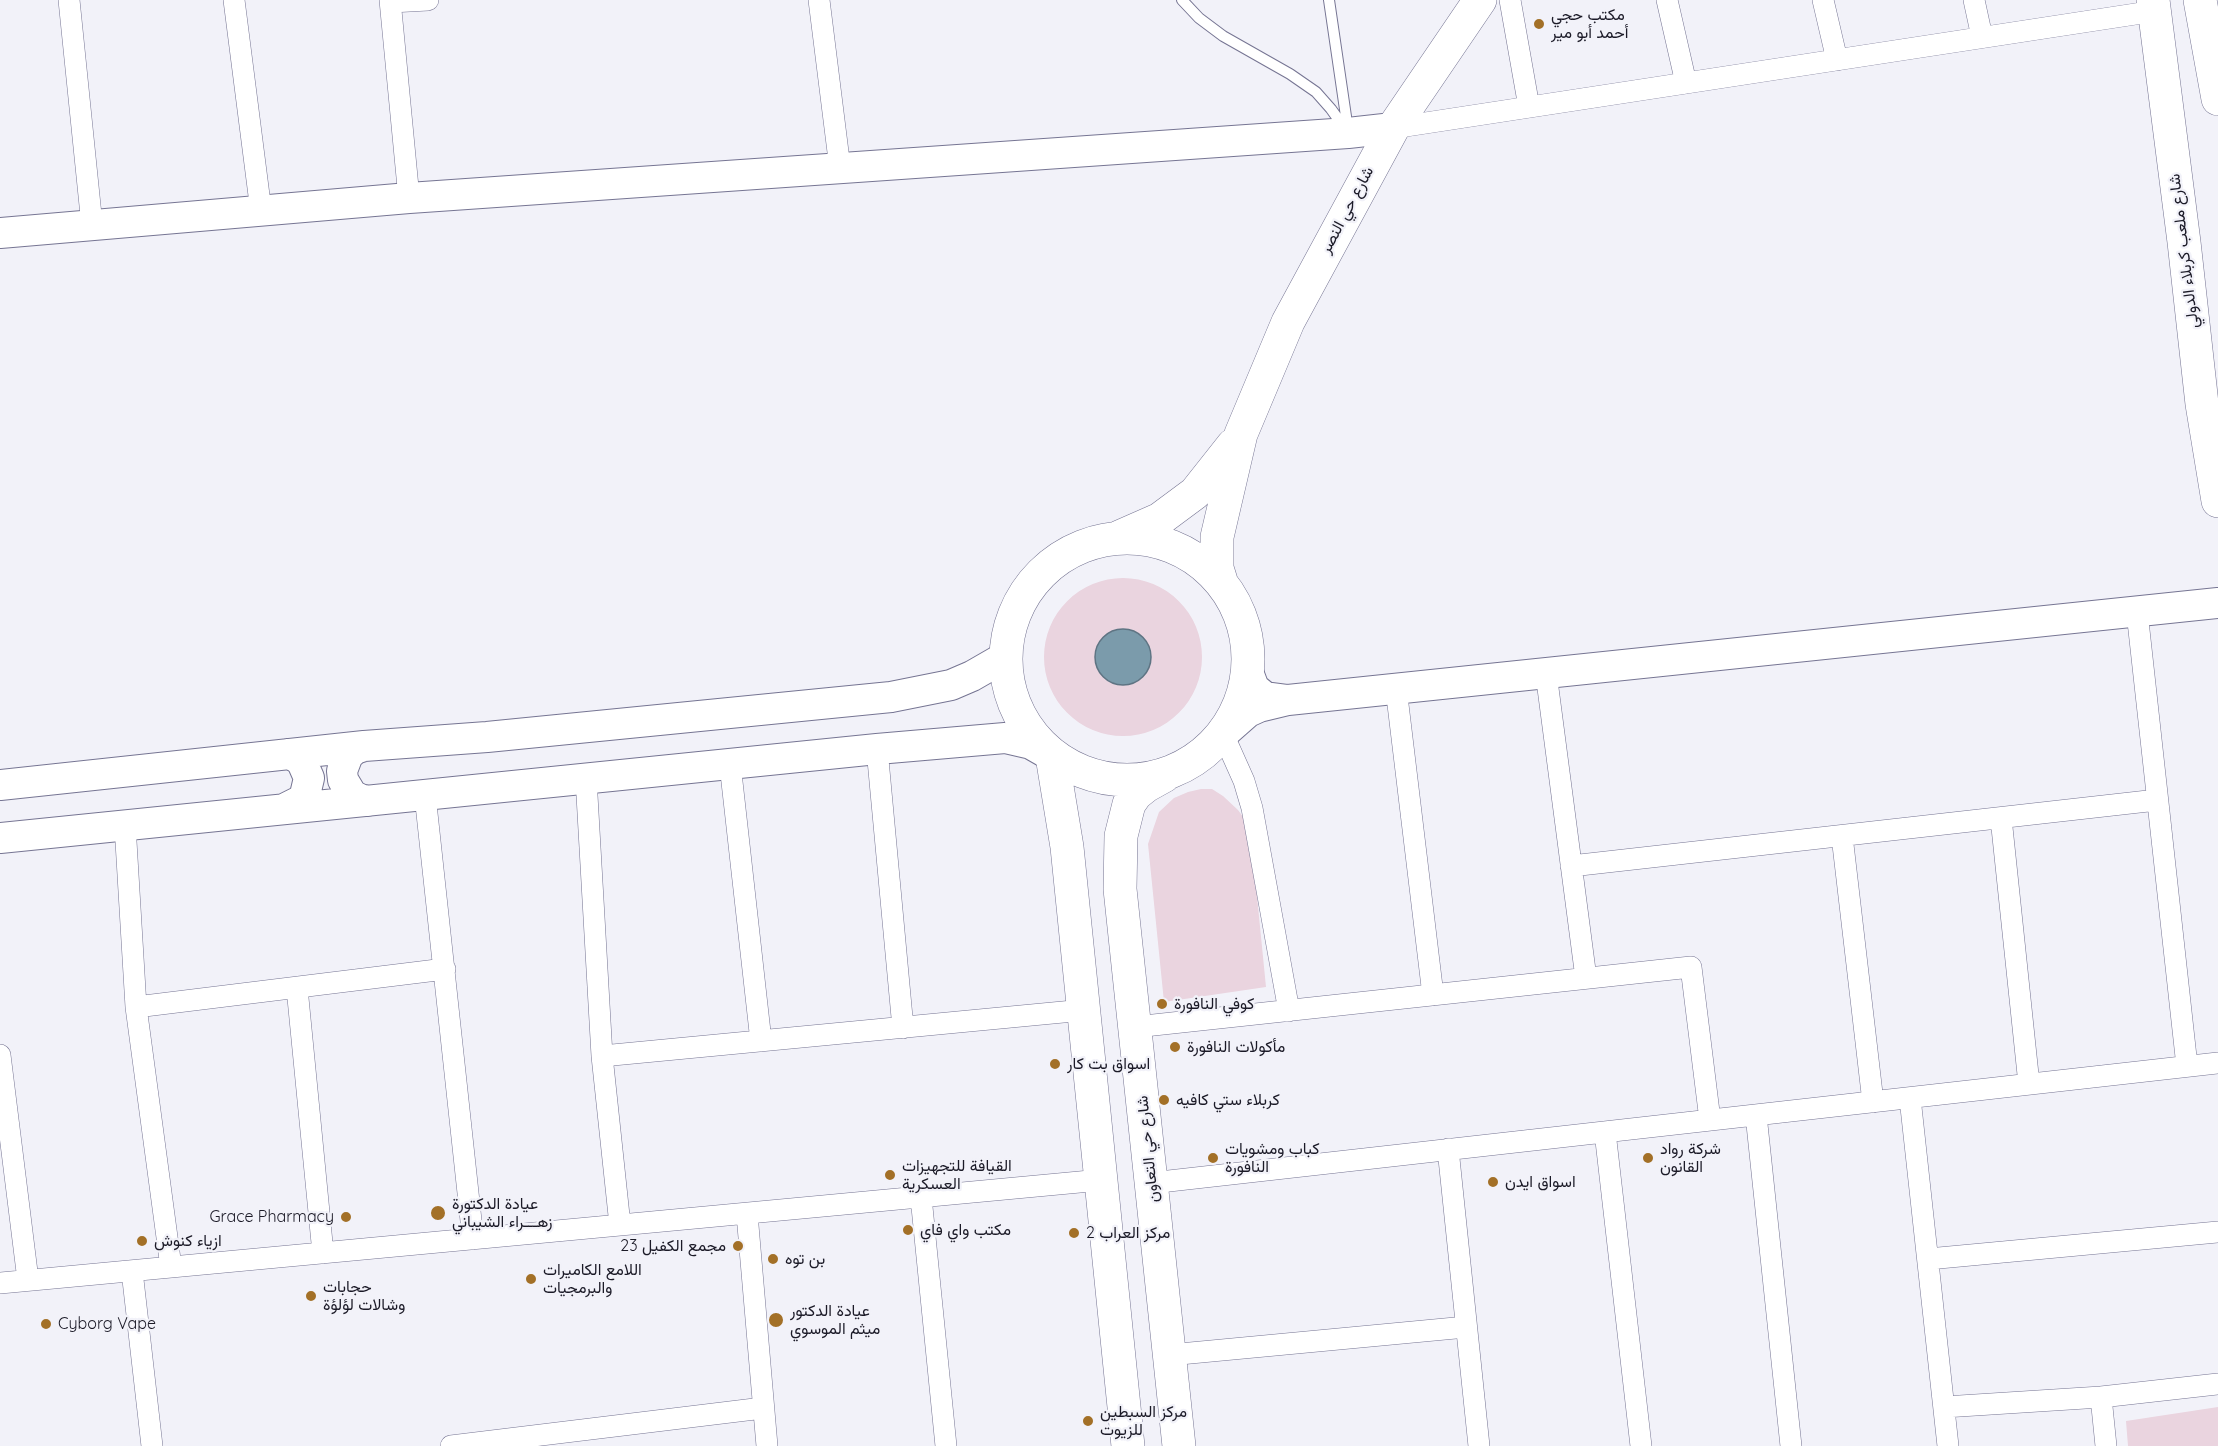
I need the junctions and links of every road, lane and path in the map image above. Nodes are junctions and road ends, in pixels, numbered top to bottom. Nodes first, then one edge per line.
1 (69, 0) edge
2 (234, 0) edge
3 (428, 0) edge
4 (819, 0) edge
5 (1182, 0) edge
6 (1329, 0) edge
7 (1510, 0) edge
8 (1667, 0) edge
9 (1823, 0) edge
10 (1974, 0) edge
11 (391, 1) edge
12 (1476, 2) edge
13 (2207, 5) edge
14 (2154, 6) edge
15 (1982, 38) junction
16 (1837, 60) junction
17 (1686, 83) junction
18 (2218, 99) edge
19 (1529, 107) junction
20 (1393, 128) junction
21 (1348, 133) junction
22 (840, 168) junction
23 (409, 198) junction
24 (261, 210) junction
25 (93, 225) junction
26 (0, 233) edge
27 (1240, 434) junction
28 (2218, 501) edge
29 (1118, 538) junction
30 (1221, 581) junction
31 (2218, 603) edge
32 (2137, 612) junction
33 (1005, 657) junction
34 (1248, 672) junction
35 (1546, 673) junction
36 (1396, 688) junction
37 (1288, 700) junction
38 (1223, 734) junction
39 (364, 746) junction
40 (878, 749) junction
41 (288, 754) junction
42 (1052, 756) junction
43 (730, 764) junction
44 (1177, 770) junction
45 (586, 778) junction
46 (0, 785) edge
47 (425, 795) junction
48 (2157, 800) junction
49 (369, 801) junction
50 (284, 809) junction
51 (2001, 818) junction
52 (125, 825) junction
53 (1842, 836) junction
54 (0, 838) edge
55 (1571, 866) junction
56 (445, 969) junction
57 (1586, 978) junction
58 (297, 988) junction
59 (1432, 995) junction
60 (136, 1007) junction
61 (1084, 1010) junction
62 (1289, 1011) junction
63 (1135, 1027) junction
64 (903, 1028) junction
65 (762, 1041) junction
66 (0, 1055) edge
67 (602, 1056) junction
68 (2218, 1063) edge
69 (2187, 1066) junction
70 (2029, 1084) junction
71 (1910, 1098) junction
72 (1873, 1102) junction
73 (1756, 1115) junction
74 (4, 1118) edge
75 (1710, 1120) junction
76 (1605, 1132) junction
77 (1448, 1149) junction
78 (1101, 1180) junction
79 (1151, 1183) junction
80 (921, 1197) junction
81 (747, 1214) junction
82 (620, 1225) junction
83 (2218, 1232) edge
84 (473, 1239) junction
85 (323, 1253) junction
86 (1928, 1259) junction
87 (171, 1267) junction
88 (132, 1271) junction
89 (28, 1280) junction
90 (0, 1283) edge
91 (1466, 1327) junction
92 (1169, 1355) junction
93 (2218, 1384) edge
94 (2101, 1397) junction
95 (1944, 1407) junction
96 (763, 1408) junction
97 (152, 1446) edge
98 (451, 1446) edge
99 (767, 1446) edge
100 (946, 1446) edge
101 (1128, 1446) edge
102 (1179, 1446) edge
103 (1479, 1446) edge
104 (1641, 1446) edge
105 (1791, 1446) edge
106 (1948, 1446) edge
107 (2106, 1446) edge

1 - 25 street
2 - 24 street
3 - 11 street
4 - 22 street
5 - 21 lane
6 - 21 lane
7 - 19 street
8 - 17 street
9 - 16 street
10 - 15 street
11 - 23 street
12 - 20 main road, شارع حي النصر
13 - 18 main road
14 - 15 street
14 - 28 main road, شارع ملعب كربلاء الدولي
15 - 16 street
16 - 17 street
17 - 19 street
19 - 20 street
20 - 21 main road
20 - 27 main road, شارع حي النصر
21 - 22 main road
22 - 23 main road
23 - 24 main road
24 - 25 main road
25 - 26 main road
27 - 29 main road
27 - 30 main road
29 - 30 main road
29 - 33 main road
30 - 34 main road
31 - 32 main road
32 - 35 main road
32 - 48 street
33 - 39 main road
33 - 42 main road
34 - 37 main road
34 - 38 main road
35 - 36 main road
35 - 55 street
36 - 37 main road
36 - 59 street
37 - 38 main road
38 - 44 main road
38 - 62 street
39 - 41 main road
39 - 49 main road
40 - 42 main road
40 - 43 main road
40 - 64 street
41 - 46 main road
41 - 50 main road
42 - 44 main road
42 - 61 main road
43 - 45 main road
43 - 65 street
44 - 63 main road, شارع حي التعاون
45 - 47 main road
45 - 67 street
47 - 49 main road
47 - 56 street
48 - 51 street
48 - 69 street
49 - 50 main road
50 - 52 main road
51 - 53 street
51 - 70 street
52 - 54 main road
52 - 60 street
53 - 55 street
53 - 72 street
55 - 57 street
56 - 58 street
56 - 84 street
57 - 59 street
57 - 75 street
58 - 60 street
58 - 85 street
59 - 62 street
60 - 87 street
61 - 64 street
61 - 78 main road
62 - 63 street
63 - 79 main road, شارع حي التعاون
64 - 65 street
65 - 67 street
66 - 74 street
67 - 82 street
68 - 69 street
69 - 70 street
70 - 71 street
71 - 72 street
71 - 86 street
72 - 73 street
73 - 75 street
73 - 105 street
74 - 89 street
75 - 76 street
76 - 77 street
76 - 104 street
77 - 79 street
77 - 91 street
78 - 80 street
78 - 101 main road
79 - 92 main road, شارع حي التعاون
80 - 81 street
80 - 100 street
81 - 82 street
81 - 96 street
82 - 84 street
83 - 86 street
84 - 85 street
85 - 87 street
86 - 95 street
87 - 88 street
88 - 89 street
88 - 97 street
89 - 90 street
91 - 92 street
91 - 103 street
92 - 102 main road, شارع حي التعاون
93 - 94 street
94 - 95 street
94 - 107 street
95 - 106 street
96 - 98 street
96 - 99 street

